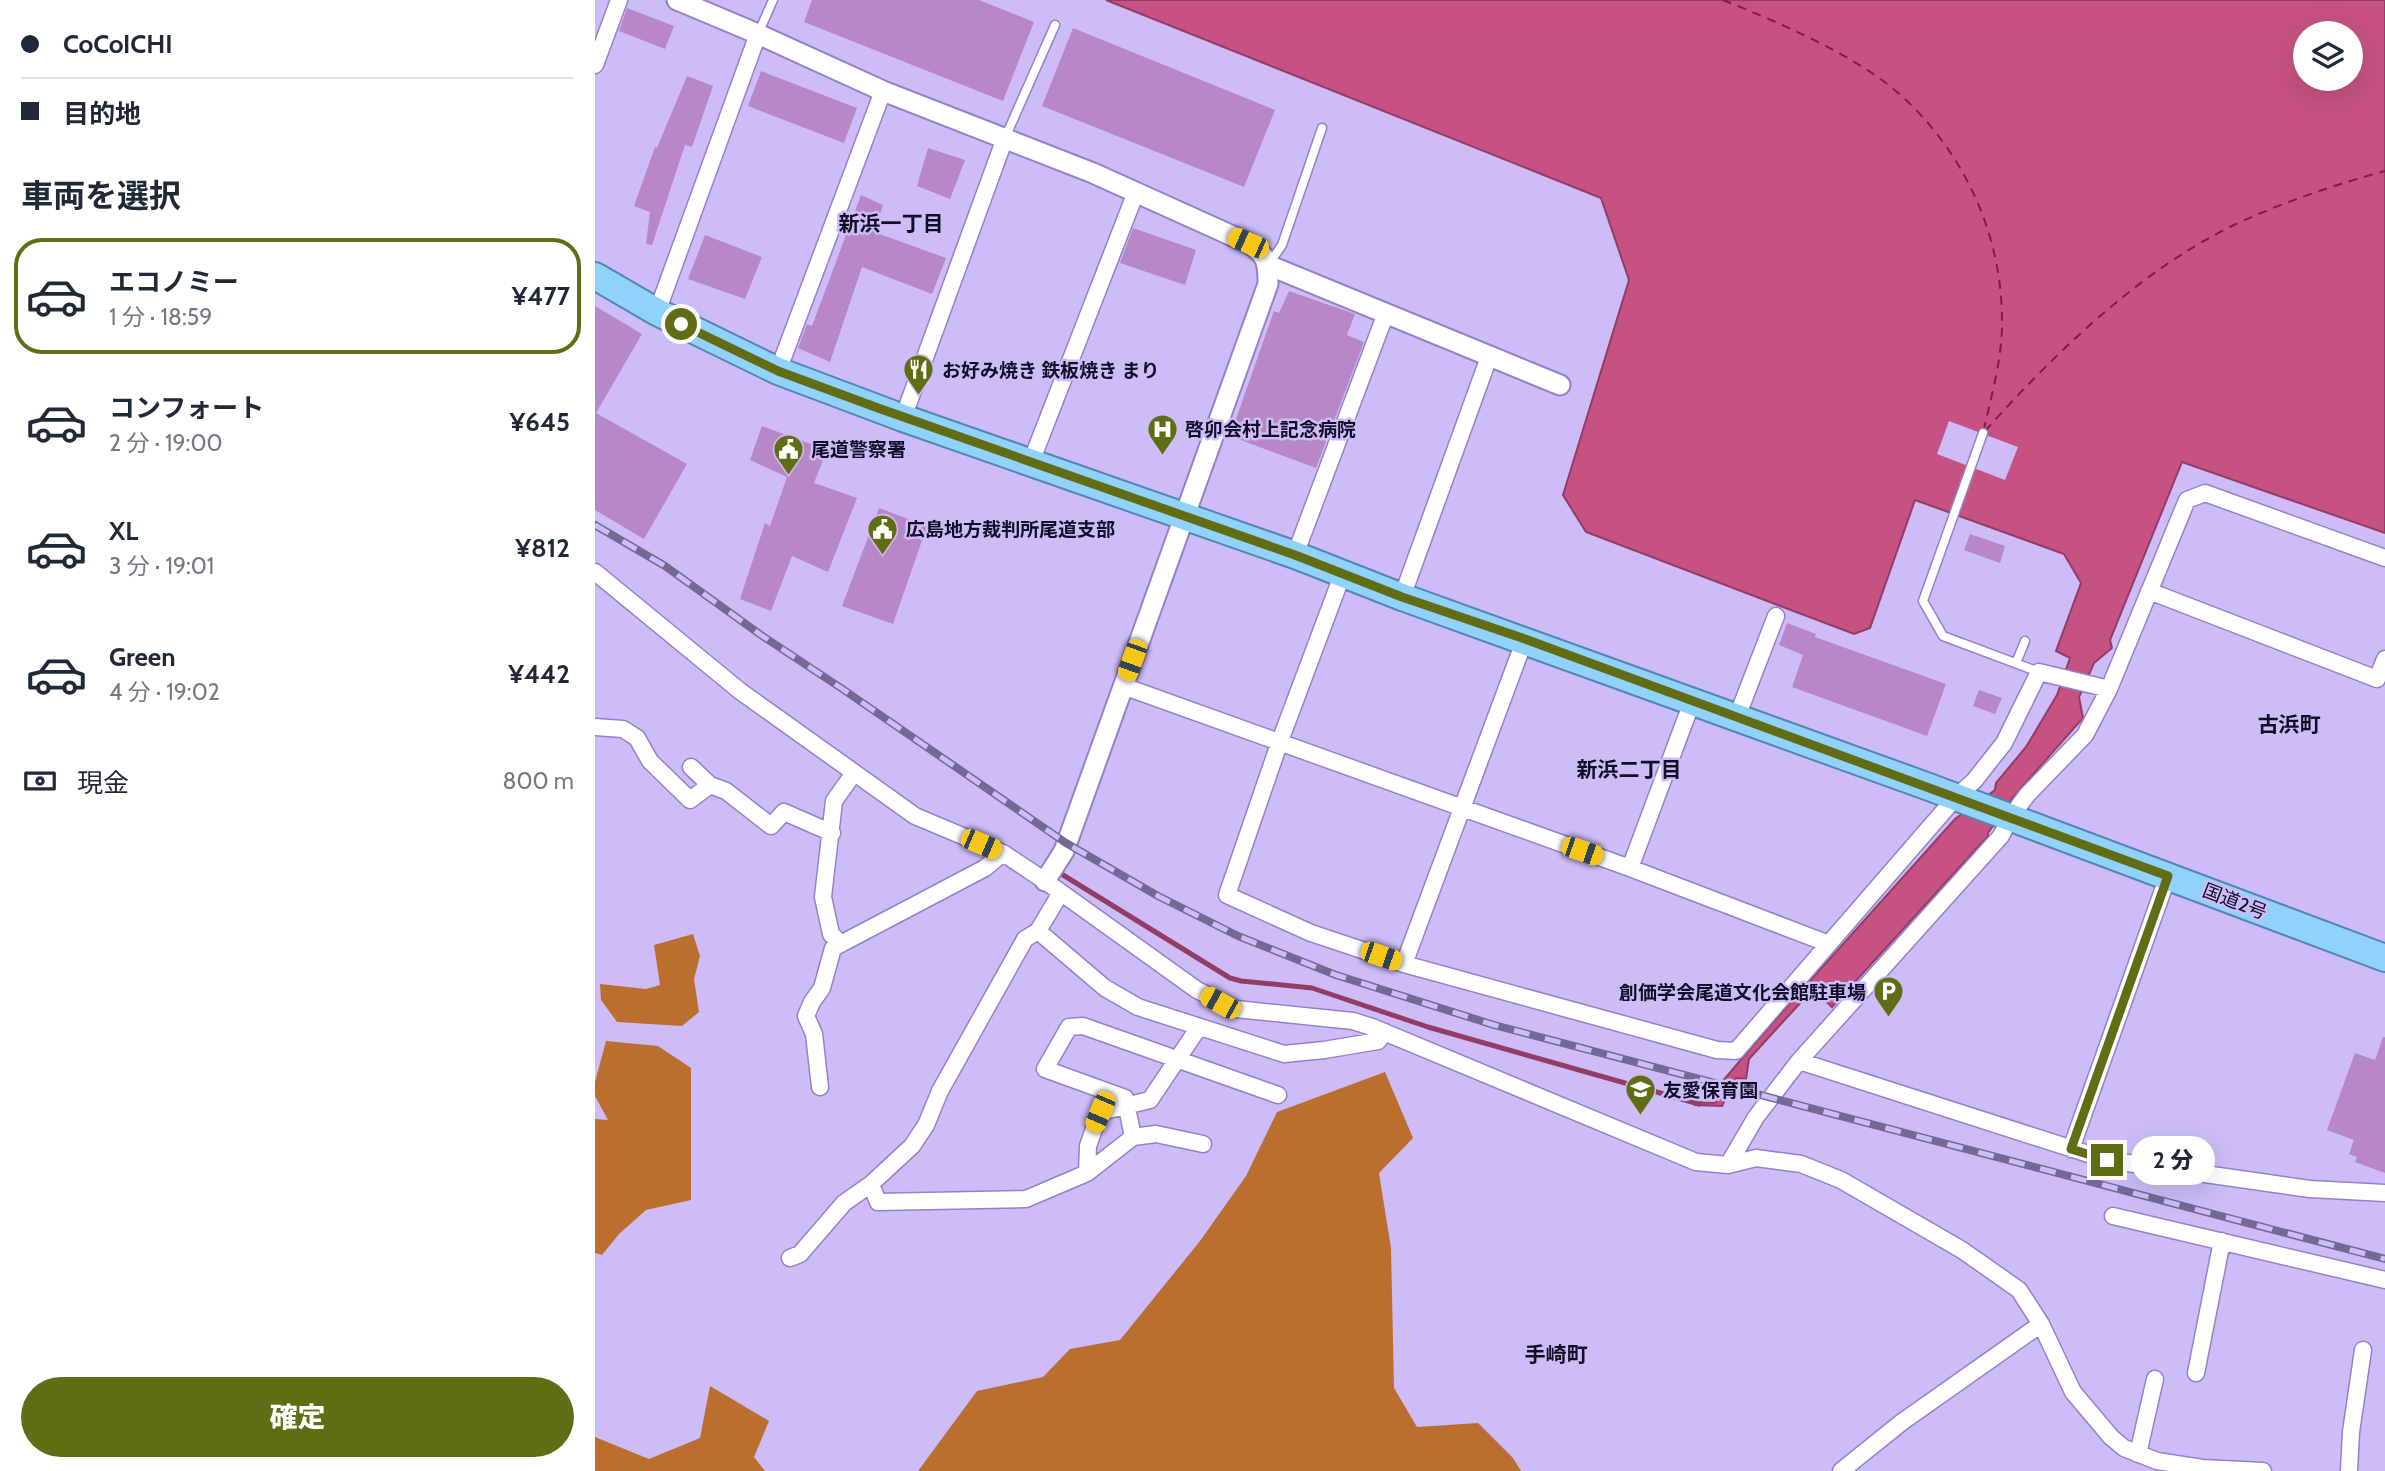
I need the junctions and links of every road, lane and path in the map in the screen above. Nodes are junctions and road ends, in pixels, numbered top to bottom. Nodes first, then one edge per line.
1 (619, 0) edge
2 (677, 0) edge
3 (773, 0) edge
4 (1055, 25) dead end
5 (758, 34) junction
6 (595, 65) edge
7 (883, 91) junction
8 (1322, 128) dead end
9 (1005, 138) junction
10 (1136, 192) junction
11 (1268, 265) junction
12 (595, 276) edge
13 (657, 312) junction
14 (1386, 313) junction
15 (1489, 357) junction
16 (778, 371) junction
17 (1560, 385) dead end
18 (903, 418) junction
19 (1983, 433) dead end
20 (1031, 462) junction
21 (1184, 516) junction
22 (1295, 555) junction
23 (2385, 558) edge
24 (595, 572) edge
25 (1343, 573) junction
26 (2149, 591) junction
27 (1402, 597) junction
28 (1776, 617) dead end
29 (1525, 639) junction
30 (2025, 640) dead end
31 (2385, 659) edge
32 (2016, 663) junction
33 (2046, 674) junction
34 (1123, 686) junction
35 (2109, 689) junction
36 (1692, 702) junction
37 (1737, 717) junction
38 (595, 727) edge
39 (1280, 741) junction
40 (691, 767) dead end
41 (854, 773) junction
42 (710, 785) junction
43 (1965, 801) junction
44 (1463, 809) junction
45 (2005, 816) junction
46 (832, 833) junction
47 (1003, 853) junction
48 (1630, 868) junction
49 (2168, 876) junction
50 (1045, 881) junction
51 (1060, 894) junction
52 (1038, 931) junction
53 (841, 944) junction
54 (1829, 944) junction
55 (2384, 955) edge
56 (1404, 964) junction
57 (1199, 1027) junction
58 (1385, 1032) junction
59 (1177, 1060) junction
60 (1799, 1061) junction
61 (820, 1087) dead end
62 (1278, 1095) dead end
63 (1128, 1106) junction
64 (1133, 1137) junction
65 (1203, 1144) dead end
66 (2071, 1149) junction
67 (1728, 1165) junction
68 (1087, 1173) junction
69 (871, 1184) junction
70 (2385, 1193) edge
71 (2113, 1216) dead end
72 (2222, 1241) junction
73 (790, 1258) dead end
74 (2385, 1280) edge
75 (2041, 1324) junction
76 (2363, 1350) dead end
77 (2196, 1373) dead end
78 (2155, 1379) dead end
79 (2138, 1454) junction
80 (1841, 1471) edge
81 (2263, 1471) edge
82 (2349, 1471) edge

1 - 6 street
2 - 5 street
3 - 5 lane
4 - 9 lane
5 - 7 street
5 - 13 street
7 - 9 street
7 - 16 street
8 - 11 lane
9 - 10 street
9 - 18 street
10 - 11 street
10 - 20 street
11 - 14 street
11 - 21 street
12 - 13 highway, 国道2号
13 - 16 highway, 国道2号
14 - 15 street
14 - 22 street
15 - 17 street
15 - 27 street
16 - 18 highway, 国道2号
18 - 20 highway, 国道2号
19 - 32 lane
20 - 21 highway, 国道2号
21 - 22 highway, 国道2号
21 - 34 street
22 - 25 highway, 国道2号
23 - 26 street
24 - 41 street
25 - 27 highway, 国道2号
25 - 39 street
26 - 31 street
26 - 35 street
27 - 29 highway, 国道2号
28 - 37 street
29 - 36 highway, 国道2号
29 - 44 street
30 - 32 lane
32 - 33 lane
33 - 35 street
33 - 43 street
34 - 39 street
34 - 50 street
35 - 45 street
36 - 37 highway, 国道2号
36 - 48 street
37 - 43 highway, 国道2号
38 - 42 street
39 - 44 street
39 - 56 street
40 - 42 street
41 - 46 street
41 - 47 street
42 - 46 street
43 - 45 highway, 国道2号
43 - 54 street
44 - 48 street
44 - 56 street
45 - 49 highway, 国道2号
45 - 60 street
46 - 53 street
47 - 50 street
47 - 53 street
48 - 54 street
49 - 55 highway, 国道2号
49 - 66 street
50 - 51 street
51 - 52 street
51 - 58 street
52 - 57 street
52 - 69 street
53 - 61 street
54 - 56 street
57 - 58 street
57 - 59 street
58 - 67 street
59 - 62 street
59 - 63 street
59 - 63 street
60 - 66 street
60 - 67 street
63 - 64 street
63 - 68 street
64 - 65 street
64 - 68 street
66 - 70 street
67 - 75 street
68 - 69 street
69 - 73 street
71 - 72 street
72 - 74 street
72 - 77 street
75 - 79 street
75 - 80 street
76 - 82 street
78 - 79 street
79 - 81 street

